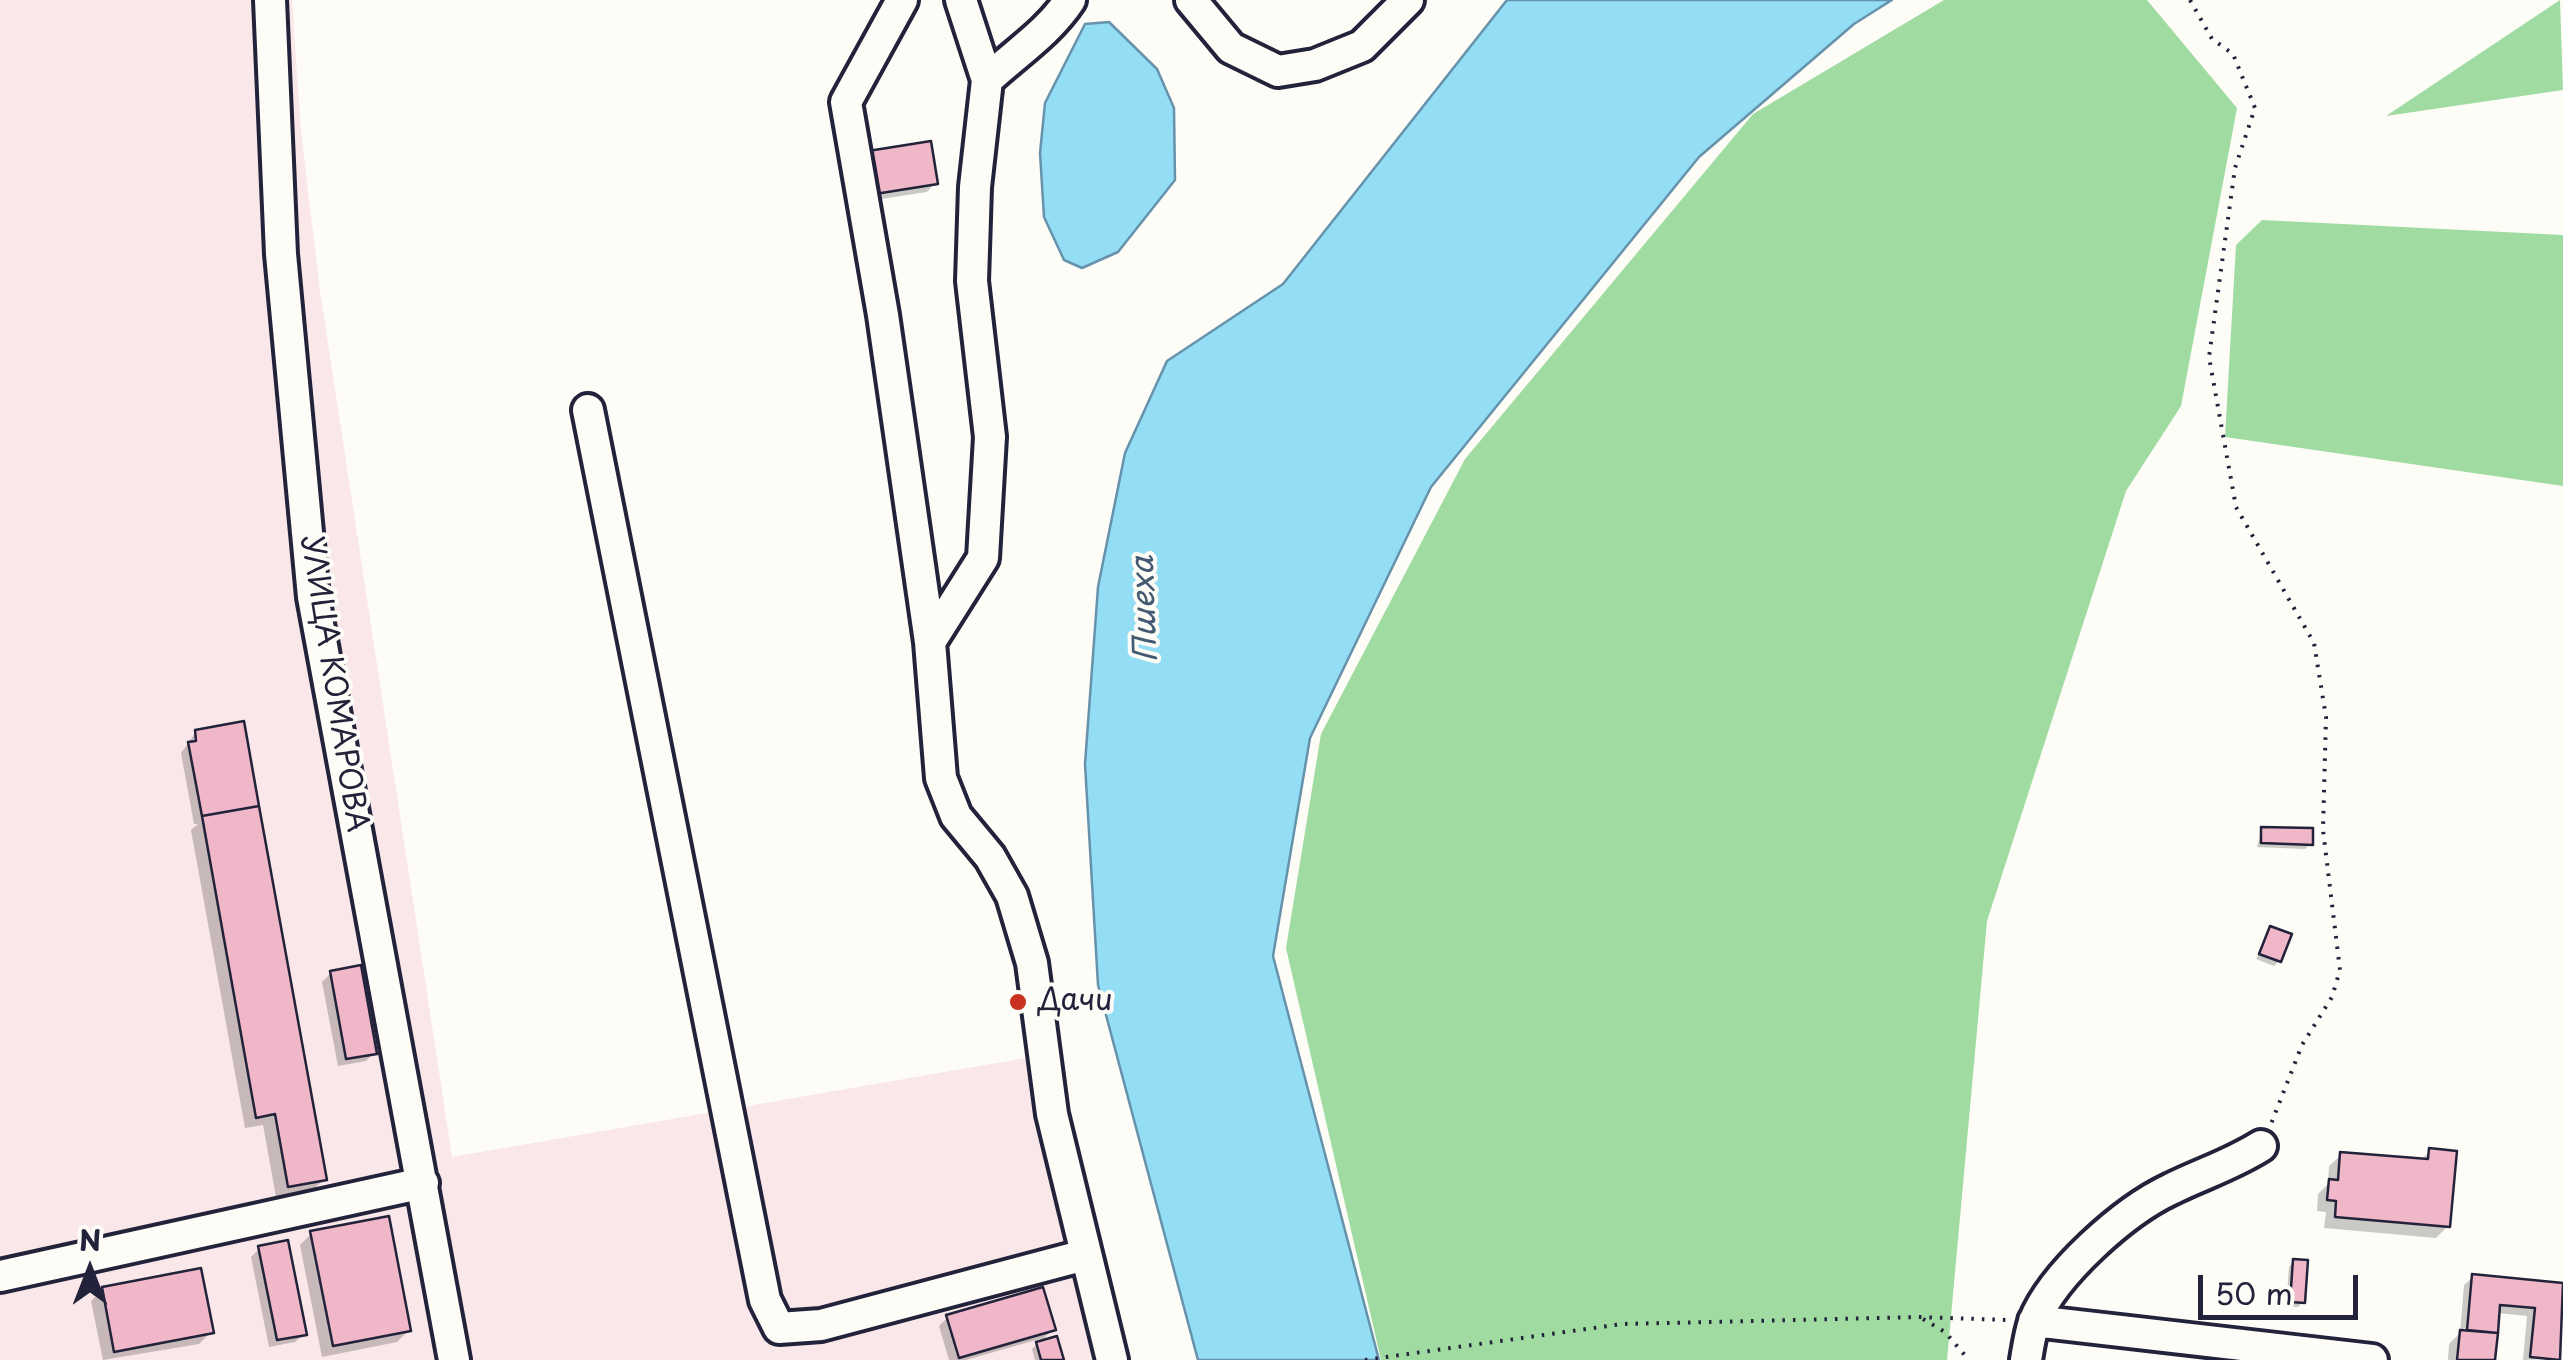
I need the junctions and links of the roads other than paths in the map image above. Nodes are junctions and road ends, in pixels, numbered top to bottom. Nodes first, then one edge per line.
1 (270, 0) edge
2 (902, 0) edge
3 (961, 0) edge
4 (1070, 0) edge
5 (1192, 0) edge
6 (1408, 0) edge
7 (988, 80) junction
8 (588, 410) dead end
9 (930, 642) junction
10 (2262, 1146) road end
11 (424, 1183) junction
12 (1086, 1255) junction
13 (0, 1276) edge
14 (2034, 1322) junction
15 (454, 1360) edge
16 (1112, 1360) edge
17 (2026, 1360) edge
18 (2372, 1360) edge

1 - 11 lane, УЛИЦА КОМАРОВА
2 - 9 lane
3 - 7 lane
4 - 7 lane
5 - 6 lane
7 - 9 lane
8 - 12 lane
9 - 12 lane
10 - 14 lane
11 - 13 lane
11 - 15 lane, УЛИЦА КОМАРОВА
12 - 16 lane
14 - 17 lane
14 - 18 lane

